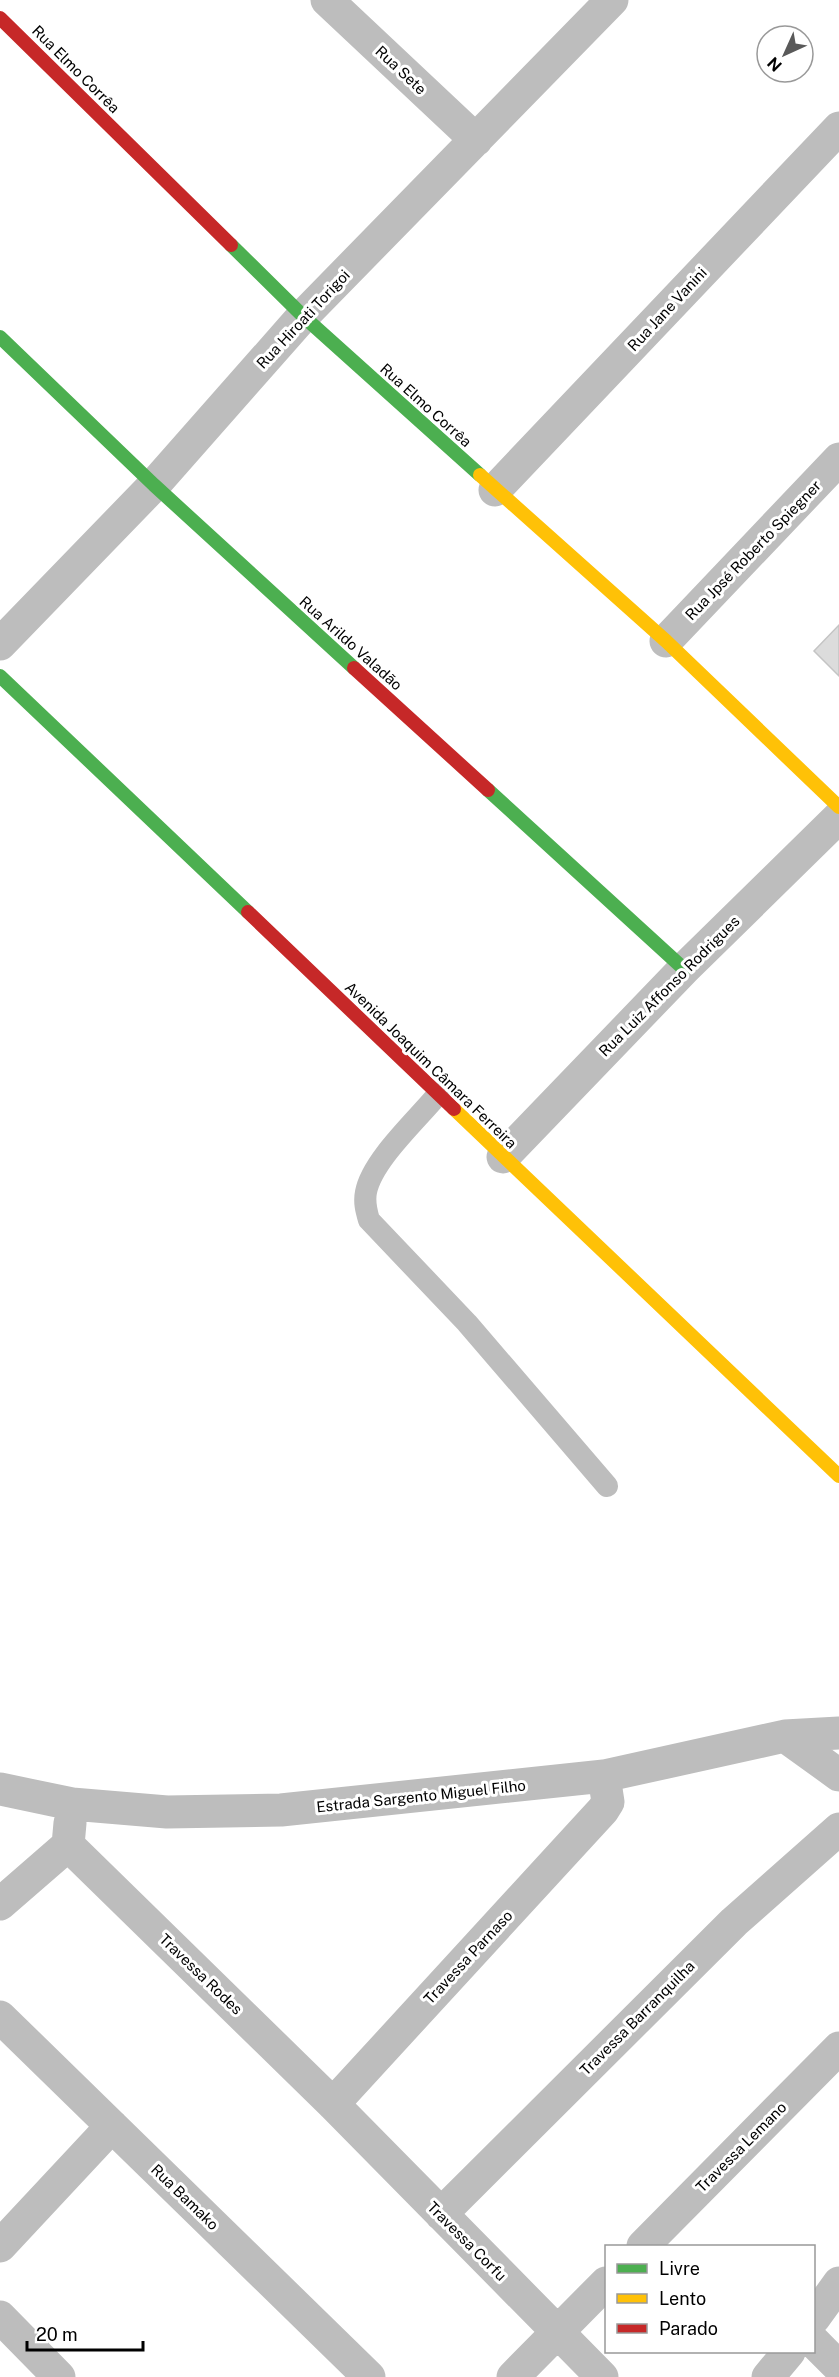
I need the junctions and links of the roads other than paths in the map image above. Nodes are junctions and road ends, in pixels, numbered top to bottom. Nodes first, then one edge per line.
1 (327, 0) edge
2 (612, 0) edge
3 (0, 18) edge
4 (839, 128) edge
5 (476, 140) junction
6 (303, 316) junction
7 (0, 336) edge
8 (839, 459) edge
9 (154, 485) junction
10 (495, 490) junction
11 (666, 640) junction
12 (0, 644) edge
13 (0, 676) edge
14 (839, 807) edge
15 (839, 817) edge
16 (684, 969) junction
17 (439, 1094) junction
18 (503, 1157) junction
19 (835, 1465) edge
20 (607, 1486) dead end
21 (839, 1733) edge
22 (785, 1736) junction
23 (839, 1774) edge
24 (604, 1776) junction
25 (0, 1789) edge
26 (72, 1804) junction
27 (839, 1829) edge
28 (68, 1845) junction
29 (0, 1904) edge
30 (0, 2017) edge
31 (839, 2048) edge
32 (333, 2104) junction
33 (112, 2126) junction
34 (441, 2214) junction
35 (645, 2245) edge
36 (0, 2246) edge
37 (839, 2283) edge
38 (605, 2284) edge
39 (815, 2316) edge
40 (0, 2317) edge
41 (558, 2332) junction
42 (815, 2344) edge
43 (788, 2353) edge
44 (839, 2367) edge
45 (59, 2377) edge
46 (369, 2377) edge
47 (513, 2377) edge
48 (602, 2377) edge
49 (768, 2377) edge

1 - 5 street, Rua Sete
2 - 5 street, Rua Hiroati Torigoi
3 - 6 street, Rua Elmo Corrêa
4 - 10 street, Rua Jane Vanini
5 - 6 street, Rua Hiroati Torigoi
6 - 9 street, Rua Hiroati Torigoi
6 - 10 street, Rua Elmo Corrêa
7 - 9 street, Rua Arildo Valadão
8 - 11 street, Rua Jpsé Roberto Spiegner
9 - 12 street, Rua Hiroati Torigoi
9 - 16 street, Rua Arildo Valadão
10 - 11 street, Rua Elmo Corrêa
11 - 14 street, Rua Elmo Corrêa
13 - 17 street, Avenida Joaquim Câmara Ferreira
15 - 16 street, Rua Luiz Affonso Rodrigues
16 - 18 street, Rua Luiz Affonso Rodrigues
17 - 18 street, Avenida Joaquim Câmara Ferreira
17 - 20 lane
18 - 19 street, Avenida Joaquim Câmara Ferreira
21 - 22 street, Estrada Sargento Miguel Filho
22 - 23 street
22 - 24 street, Estrada Sargento Miguel Filho
24 - 26 street, Estrada Sargento Miguel Filho
24 - 32 street, Travessa Parnaso
25 - 26 street, Estrada Sargento Miguel Filho
26 - 28 street
27 - 34 street, Travessa Barranquilha
28 - 29 street
28 - 32 street, Travessa Rodes
30 - 33 street, Rua Bamako
31 - 35 street, Travessa Lemano
32 - 34 street, Travessa Corfu
33 - 36 street
33 - 46 street, Rua Bamako
34 - 41 street, Travessa Corfu
37 - 39 street
38 - 41 street
40 - 45 street
41 - 47 street
41 - 48 street, Travessa Corfu
42 - 44 street
43 - 49 street

